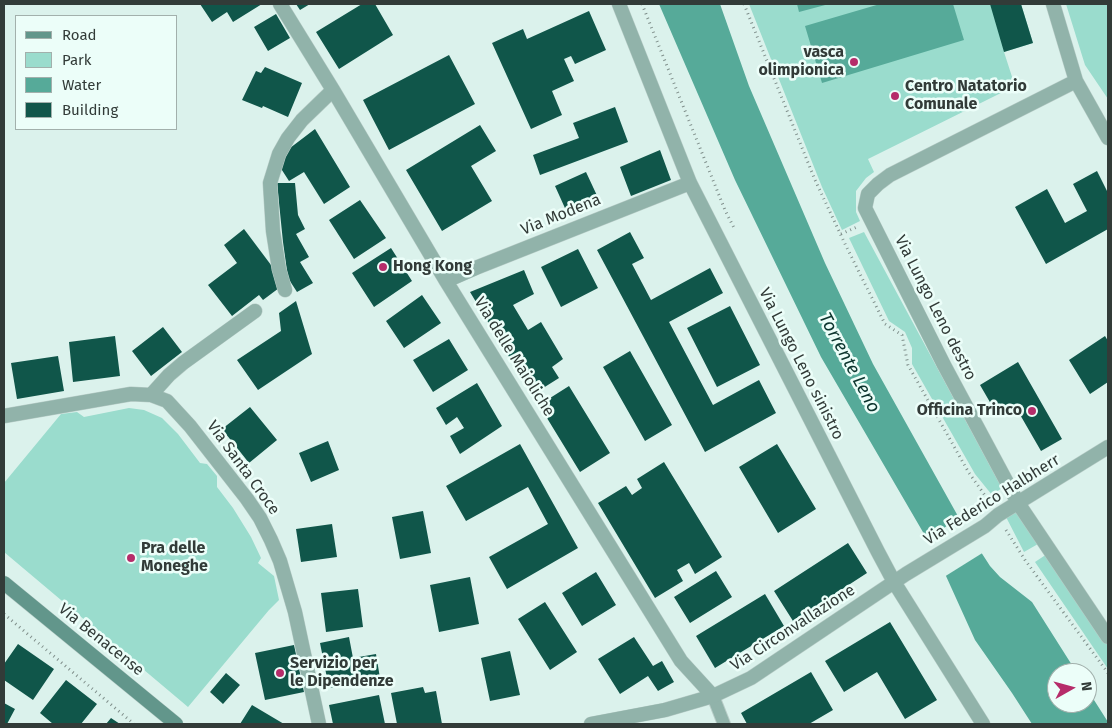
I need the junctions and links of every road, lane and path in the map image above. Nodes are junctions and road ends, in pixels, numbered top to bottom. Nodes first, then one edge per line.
1 (280, 4) edge
2 (619, 4) edge
3 (642, 4) edge
4 (744, 4) edge
5 (1053, 4) edge
6 (1076, 81) junction
7 (333, 90) junction
8 (1108, 138) edge
9 (690, 183) junction
10 (738, 236) dead end
11 (446, 281) junction
12 (285, 290) dead end
13 (255, 311) dead end
14 (151, 395) junction
15 (4, 416) edge
16 (1108, 447) edge
17 (1018, 503) junction
18 (998, 515) junction
19 (894, 582) junction
20 (4, 583) edge
21 (4, 614) edge
22 (1108, 637) edge
23 (1108, 673) edge
24 (713, 696) junction
25 (134, 724) edge
26 (176, 724) edge
27 (319, 724) edge
28 (591, 724) edge
29 (724, 724) edge
30 (983, 724) edge

1 - 7 street, Via delle Maioliche
2 - 9 street, Via Lungo Leno sinistro
3 - 10 path
4 - 18 path
5 - 6 street
6 - 8 street
6 - 17 street, Via Lungo Leno destro
7 - 11 street, Via delle Maioliche
7 - 12 street
9 - 11 street, Via Modena
9 - 19 street, Via Lungo Leno sinistro
11 - 24 street, Via delle Maioliche
13 - 14 street
14 - 15 street, Via Santa Croce
14 - 27 street, Via Santa Croce
16 - 17 street, Via Federico Halbherr
17 - 18 street, Via Federico Halbherr
17 - 22 street, Via Lungo Leno destro
18 - 19 street, Via Federico Halbherr
18 - 23 path
19 - 24 street, Via Circonvallazione
19 - 30 street, Via Lungo Leno sinistro
20 - 26 main road, Via Benacense
21 - 25 path
24 - 28 street, Via Circonvallazione
24 - 29 lane, Via delle Maioliche

